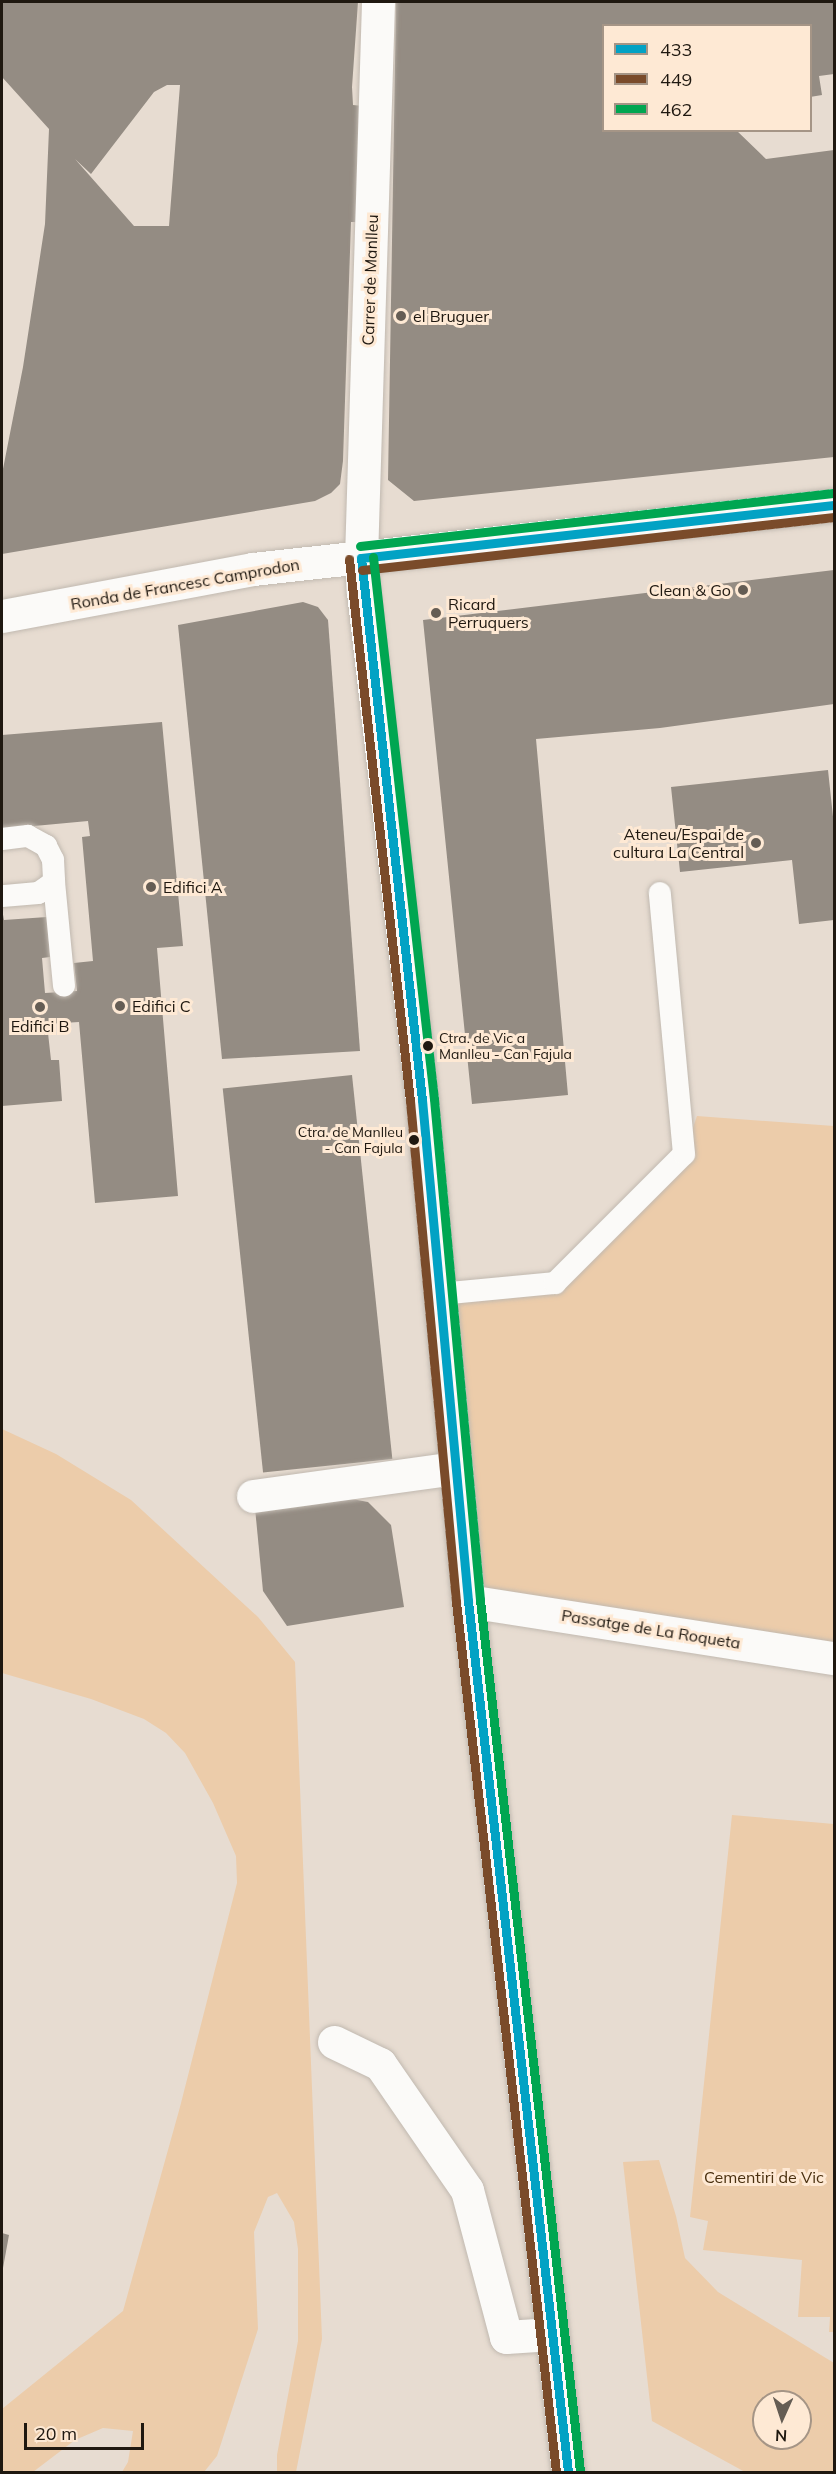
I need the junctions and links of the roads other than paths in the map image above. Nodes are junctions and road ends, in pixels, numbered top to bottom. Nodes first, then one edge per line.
1 (378, 2) edge
2 (834, 505) edge
3 (361, 558) junction
4 (2, 616) edge
5 (2, 839) edge
6 (54, 882) junction
7 (660, 893) dead end
8 (2, 896) edge
9 (64, 986) dead end
10 (440, 1294) junction
11 (456, 1468) junction
12 (253, 1496) dead end
13 (468, 1601) junction
14 (834, 1658) edge
15 (334, 2042) dead end
16 (552, 2334) junction
17 (568, 2472) edge

1 - 3 street, Carrer de Manlleu
2 - 3 street, Ronda de Francesc Camprodon
3 - 4 street, Ronda de Francesc Camprodon
3 - 10 street, Carrer de Manlleu
5 - 6 lane
6 - 8 lane
6 - 9 lane
7 - 10 lane
10 - 11 street, Carrer de Manlleu
11 - 12 street
11 - 13 street, Carrer de Manlleu
13 - 14 street, Passatge de La Roqueta
13 - 16 street, Carrer de Manlleu
15 - 16 street
16 - 17 street, Carrer de Manlleu

